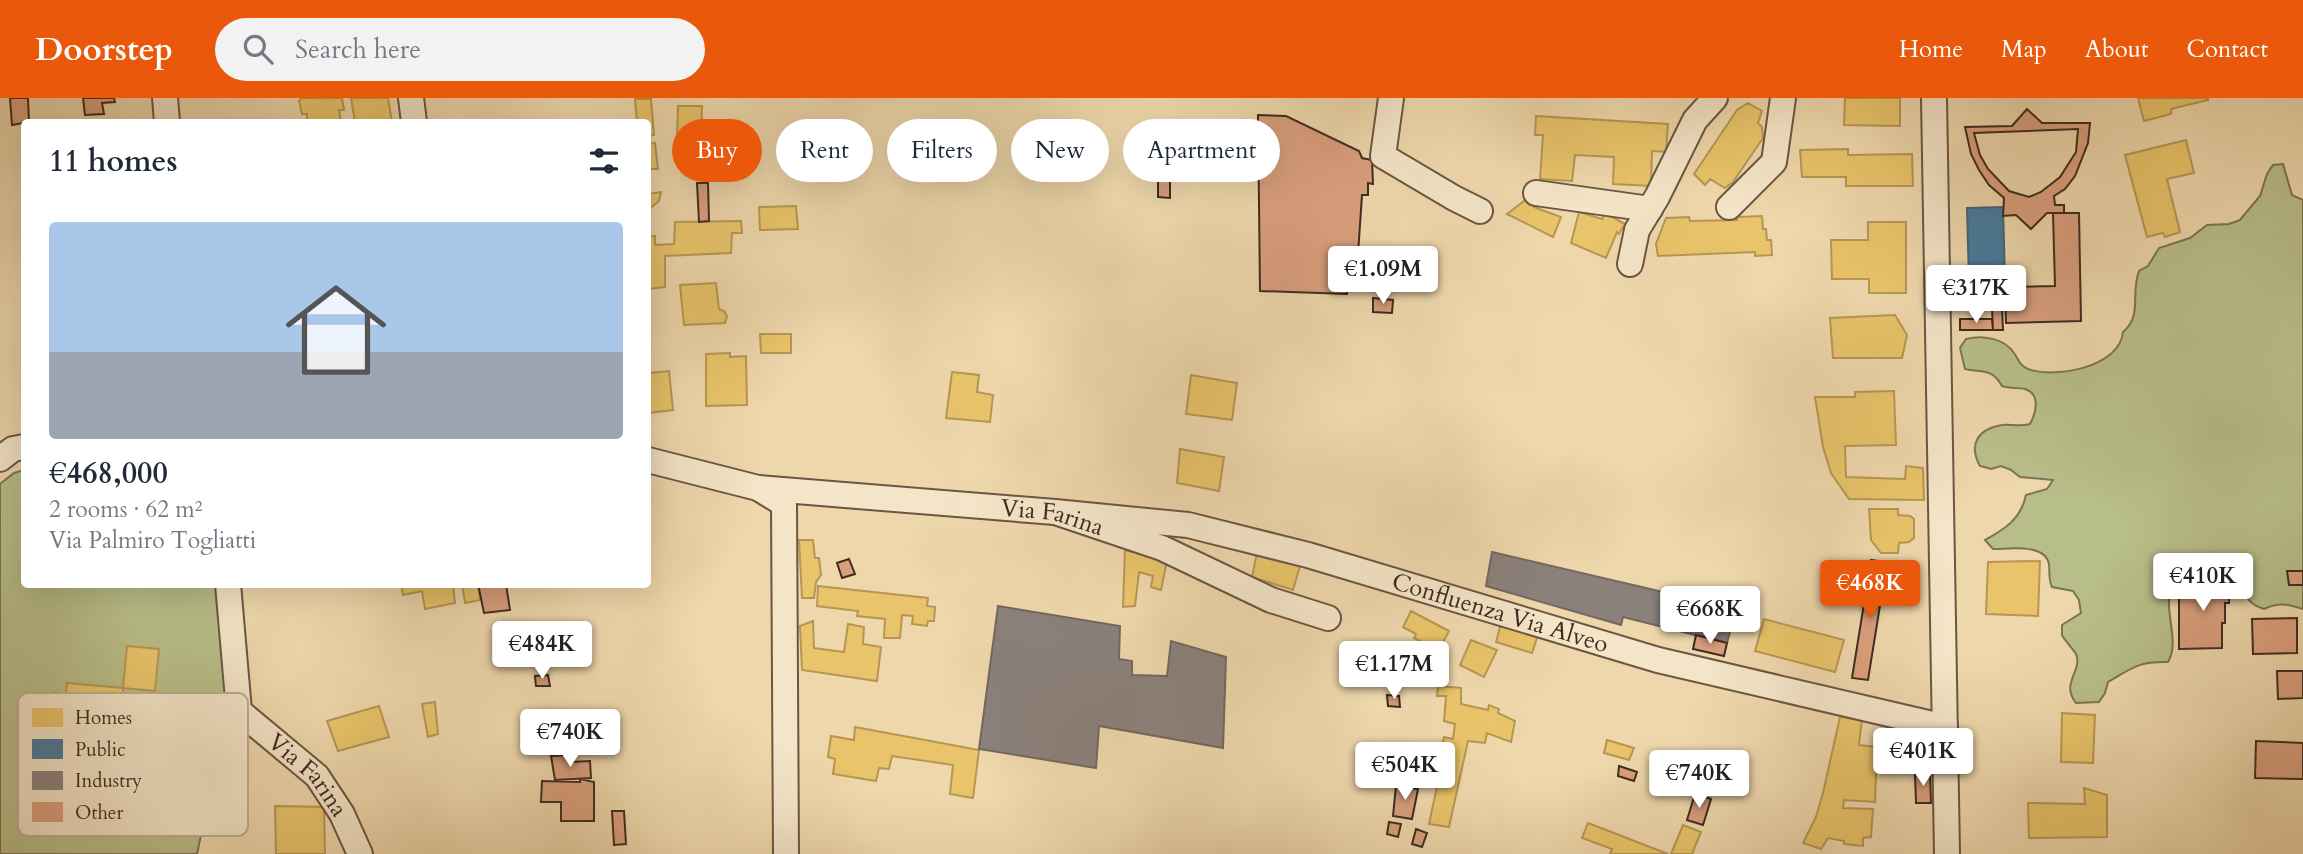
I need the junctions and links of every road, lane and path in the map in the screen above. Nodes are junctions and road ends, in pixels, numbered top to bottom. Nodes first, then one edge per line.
1 (165, 98) edge
2 (411, 98) edge
3 (1391, 98) edge
4 (1715, 98) edge
5 (1783, 98) edge
6 (1934, 98) edge
7 (167, 119) edge
8 (414, 119) edge
9 (1536, 193) dead end
10 (1729, 207) dead end
11 (1650, 209) junction
12 (1480, 211) dead end
13 (1630, 264) dead end
14 (21, 448) edge
15 (0, 458) edge
16 (651, 461) edge
17 (758, 488) junction
18 (1055, 512) junction
19 (228, 588) edge
20 (1328, 618) dead end
21 (237, 693) edge
22 (248, 718) edge
23 (1945, 727) junction
24 (360, 854) edge
25 (786, 854) edge
26 (1947, 854) edge

1 - 7 street
2 - 8 street
3 - 12 street
4 - 11 street
5 - 10 street
6 - 23 street
9 - 11 street
11 - 13 street
14 - 15 street
16 - 17 street, Via Farina
17 - 18 street, Via Farina
17 - 25 street, Via Farina
18 - 20 street, Via Farina
18 - 23 street, Confluenza Via Alveo
19 - 21 street, Via Farina
22 - 24 street, Via Farina
23 - 26 street

